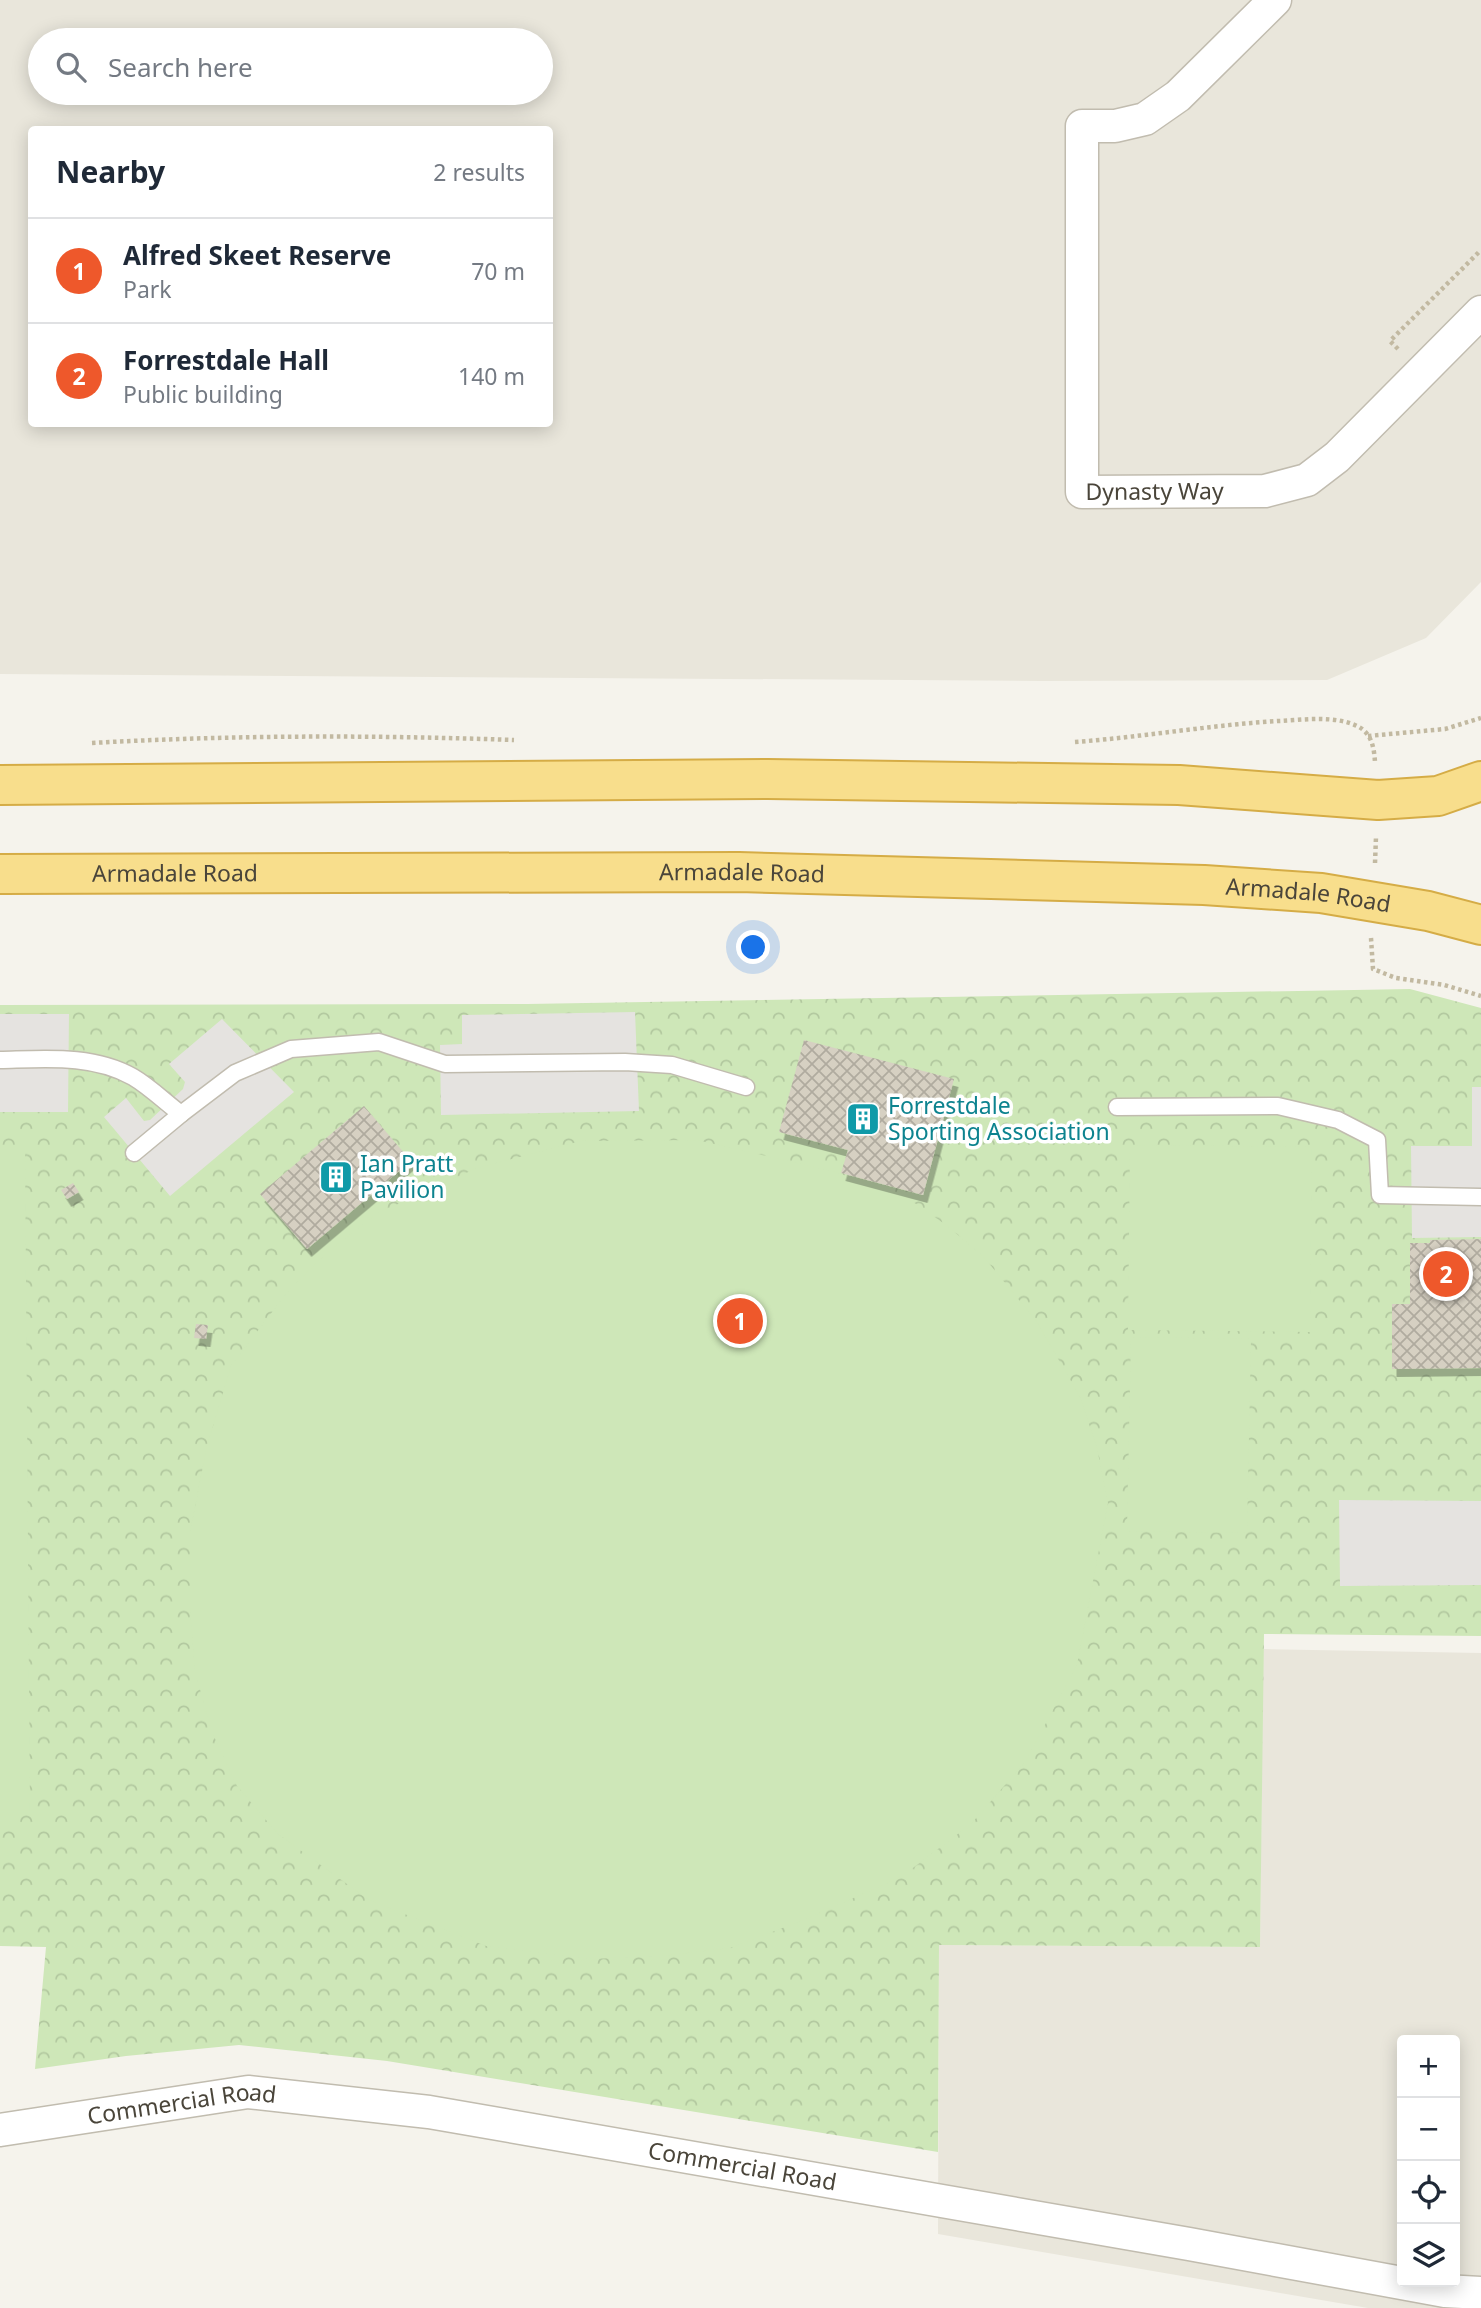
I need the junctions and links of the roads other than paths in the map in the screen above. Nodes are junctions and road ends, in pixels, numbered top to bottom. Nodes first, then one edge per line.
1 (1275, 0) edge
2 (1481, 312) edge
3 (1481, 781) edge
4 (0, 785) edge
5 (0, 874) edge
6 (1481, 925) edge
7 (0, 1060) edge
8 (746, 1087) dead end
9 (1117, 1107) dead end
10 (181, 1114) junction
11 (134, 1153) dead end
12 (1481, 1197) edge
13 (0, 2130) edge
14 (1481, 2293) edge

1 - 2 street, Dynasty Way
3 - 4 highway
5 - 6 highway, Armadale Road
7 - 10 lane
8 - 10 lane
9 - 12 lane
10 - 11 lane
13 - 14 street, Commercial Road

